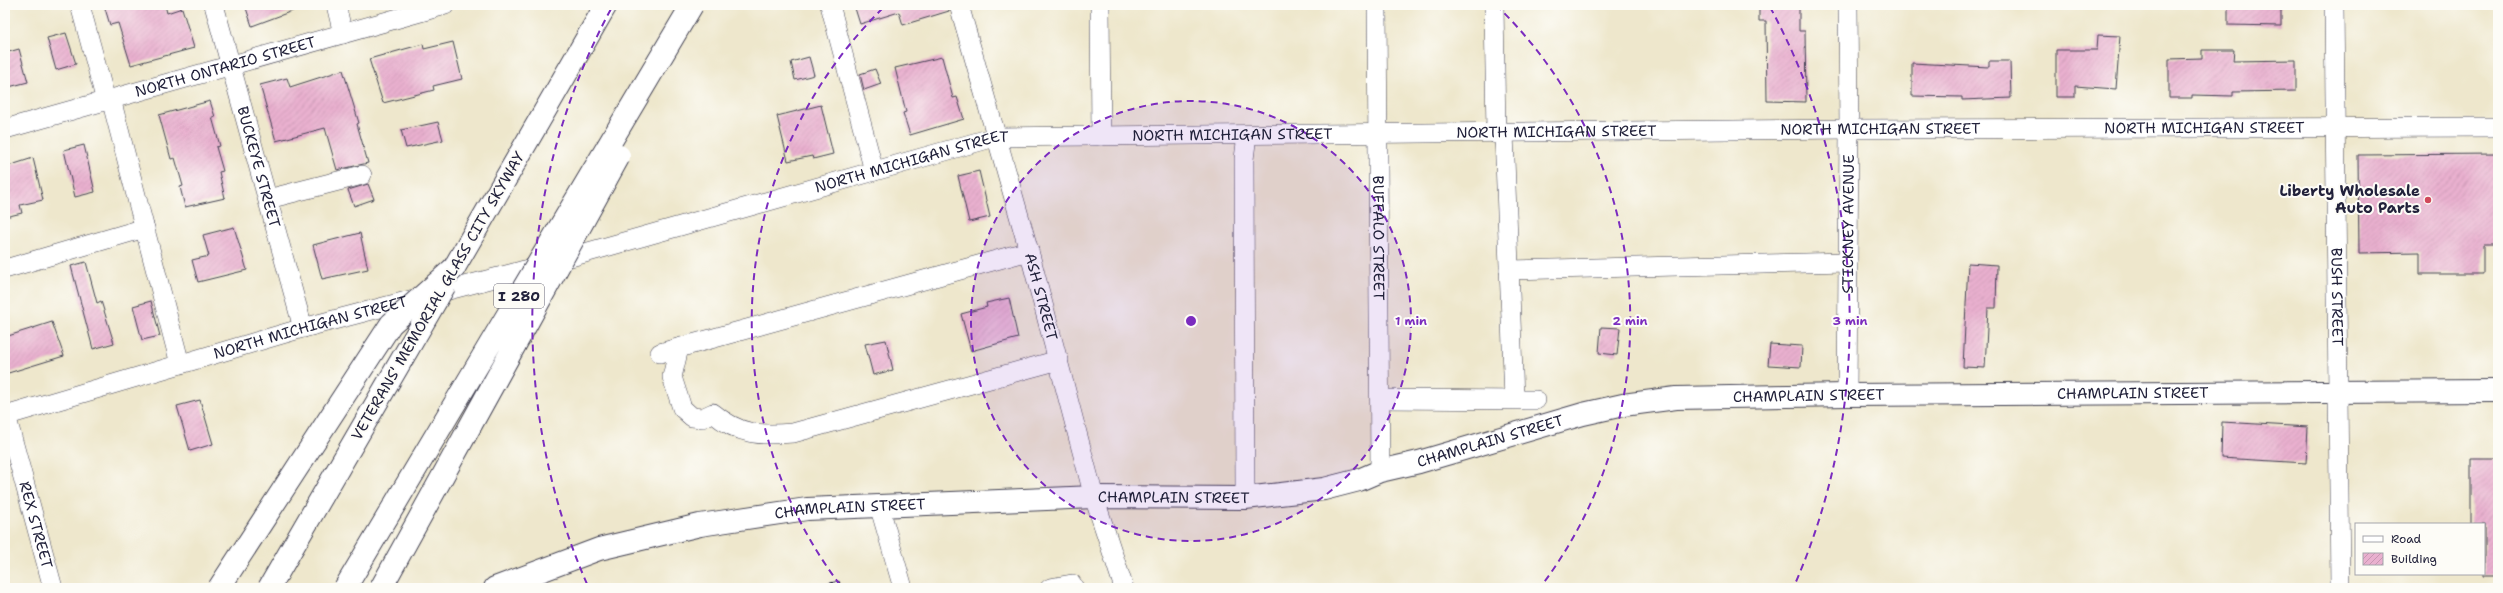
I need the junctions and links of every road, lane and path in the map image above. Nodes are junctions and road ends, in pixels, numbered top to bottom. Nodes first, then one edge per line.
1 (80, 5) edge
2 (214, 5) edge
3 (336, 5) edge
4 (445, 5) edge
5 (606, 5) edge
6 (692, 5) edge
7 (702, 5) edge
8 (830, 5) edge
9 (959, 5) edge
10 (1100, 5) edge
11 (1377, 5) edge
12 (1494, 5) edge
13 (1848, 5) edge
14 (2334, 5) edge
15 (343, 34) junction
16 (232, 66) junction
17 (109, 100) junction
18 (2335, 127) junction
19 (2498, 127) edge
20 (5, 129) edge
21 (1849, 129) junction
22 (1500, 134) junction
23 (1378, 135) junction
24 (1101, 136) junction
25 (1246, 136) junction
26 (995, 137) junction
27 (874, 171) junction
28 (362, 175) dead end
29 (268, 200) junction
30 (145, 228) junction
31 (1029, 251) junction
32 (1848, 262) junction
33 (454, 268) junction
34 (5, 269) edge
35 (1509, 270) junction
36 (303, 328) junction
37 (680, 348) junction
38 (660, 353) dead end
39 (1059, 360) junction
40 (180, 364) junction
41 (2498, 391) edge
42 (2338, 392) junction
43 (1847, 395) junction
44 (1380, 399) junction
45 (1514, 400) junction
46 (1536, 400) dead end
47 (5, 416) edge
48 (1380, 471) junction
49 (1094, 497) junction
50 (1245, 498) junction
51 (879, 505) junction
52 (53, 588) edge
53 (219, 588) edge
54 (269, 588) edge
55 (345, 588) edge
56 (381, 588) edge
57 (495, 588) edge
58 (903, 588) edge
59 (1050, 588) edge
60 (1074, 588) edge
61 (1124, 588) edge
62 (2340, 588) edge

1 - 17 street
2 - 16 street, BUCKEYE STREET
3 - 15 street
4 - 15 street, NORTH ONTARIO STREET
5 - 33 main road, VETERANS' MEMORIAL GLASS CITY SKYWAY
6 - 55 main road, I 280, bridge
7 - 56 main road, bridge
8 - 27 street
9 - 26 street, ASH STREET
10 - 24 street
11 - 23 street, BUFFALO STREET
12 - 22 street
13 - 21 street, STICKNEY AVENUE
14 - 18 street, BUSH STREET
15 - 16 street, NORTH ONTARIO STREET
16 - 17 street, NORTH ONTARIO STREET
16 - 29 street, BUCKEYE STREET
17 - 20 street, NORTH ONTARIO STREET
17 - 30 street
18 - 19 street, NORTH MICHIGAN STREET
18 - 21 street, NORTH MICHIGAN STREET
18 - 42 street, BUSH STREET
21 - 22 street, NORTH MICHIGAN STREET
21 - 32 street, STICKNEY AVENUE
22 - 23 street, NORTH MICHIGAN STREET
22 - 35 street
23 - 25 street, NORTH MICHIGAN STREET
23 - 44 street, BUFFALO STREET
24 - 25 street, NORTH MICHIGAN STREET
24 - 26 street, NORTH MICHIGAN STREET
25 - 50 street
26 - 27 street, NORTH MICHIGAN STREET
26 - 31 street, ASH STREET
27 - 36 street, NORTH MICHIGAN STREET
28 - 29 street
29 - 36 street, BUCKEYE STREET
30 - 34 street
30 - 40 street
31 - 37 street
31 - 39 street, ASH STREET
32 - 35 street
32 - 43 street, STICKNEY AVENUE
33 - 53 main road, bridge
33 - 54 main road, VETERANS' MEMORIAL GLASS CITY SKYWAY, bridge
35 - 45 street
36 - 40 street, NORTH MICHIGAN STREET
37 - 38 street
37 - 39 street
39 - 49 street, ASH STREET
40 - 47 street, NORTH MICHIGAN STREET
41 - 42 main road, CHAMPLAIN STREET
42 - 43 main road, CHAMPLAIN STREET
42 - 62 street, BUSH STREET
43 - 48 main road, CHAMPLAIN STREET
44 - 45 street, CHAMPLAIN STREET
44 - 48 street, BUFFALO STREET
45 - 46 street, CHAMPLAIN STREET
47 - 52 street, REX STREET
48 - 50 main road, CHAMPLAIN STREET
49 - 50 main road, CHAMPLAIN STREET
49 - 51 main road, CHAMPLAIN STREET
49 - 61 street, ASH STREET
51 - 57 main road, CHAMPLAIN STREET
51 - 58 street
59 - 60 street

